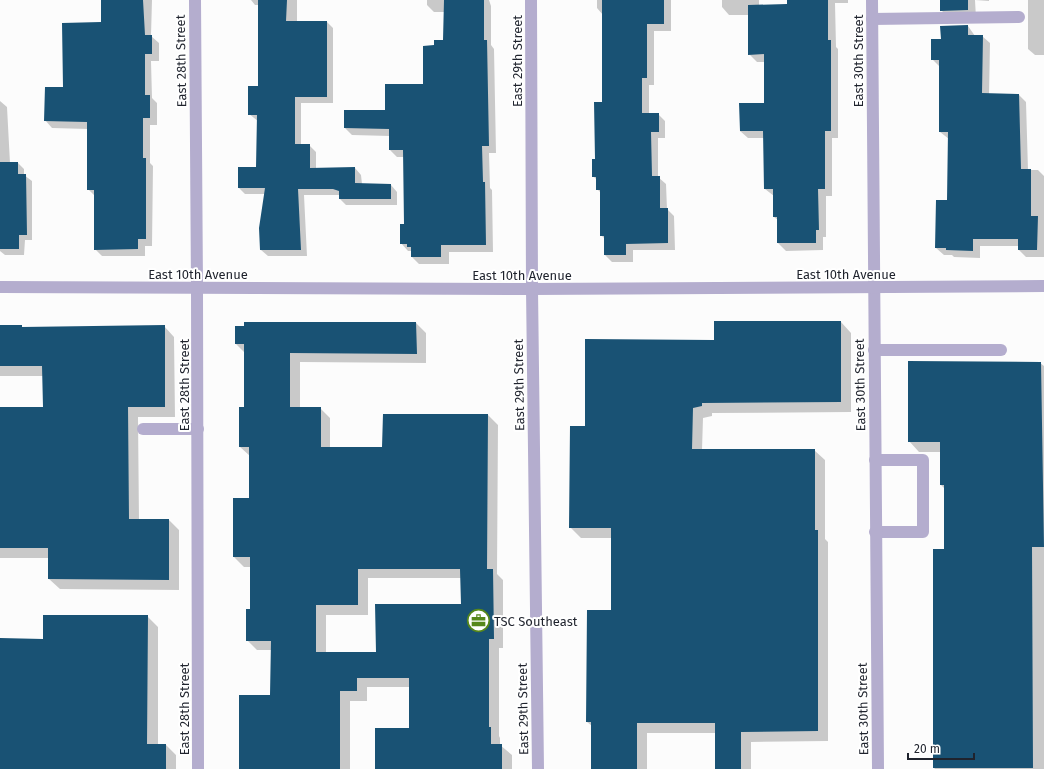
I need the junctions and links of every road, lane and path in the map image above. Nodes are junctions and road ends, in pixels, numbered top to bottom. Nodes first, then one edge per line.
1 (195, 0) edge
2 (531, 0) edge
3 (872, 0) edge
4 (1019, 17) dead end
5 (872, 19) junction
6 (1044, 286) edge
7 (0, 287) edge
8 (197, 288) junction
9 (873, 288) junction
10 (532, 289) junction
11 (874, 350) junction
12 (1000, 350) dead end
13 (143, 428) dead end
14 (198, 429) junction
15 (875, 460) junction
16 (875, 532) junction
17 (198, 769) edge
18 (538, 769) edge
19 (878, 769) edge

1 - 8 street, East 28th Street
2 - 10 street, East 29th Street
3 - 5 street, East 30th Street
4 - 5 street
5 - 9 street, East 30th Street
6 - 9 street, East 10th Avenue
7 - 8 street, East 10th Avenue
8 - 10 street, East 10th Avenue
8 - 14 street, East 28th Street
9 - 10 street, East 10th Avenue
9 - 11 street, East 30th Street
10 - 18 street, East 29th Street
11 - 12 street
11 - 15 street, East 30th Street
13 - 14 street
14 - 17 street, East 28th Street
15 - 16 street, East 30th Street
15 - 16 street
16 - 19 street, East 30th Street

